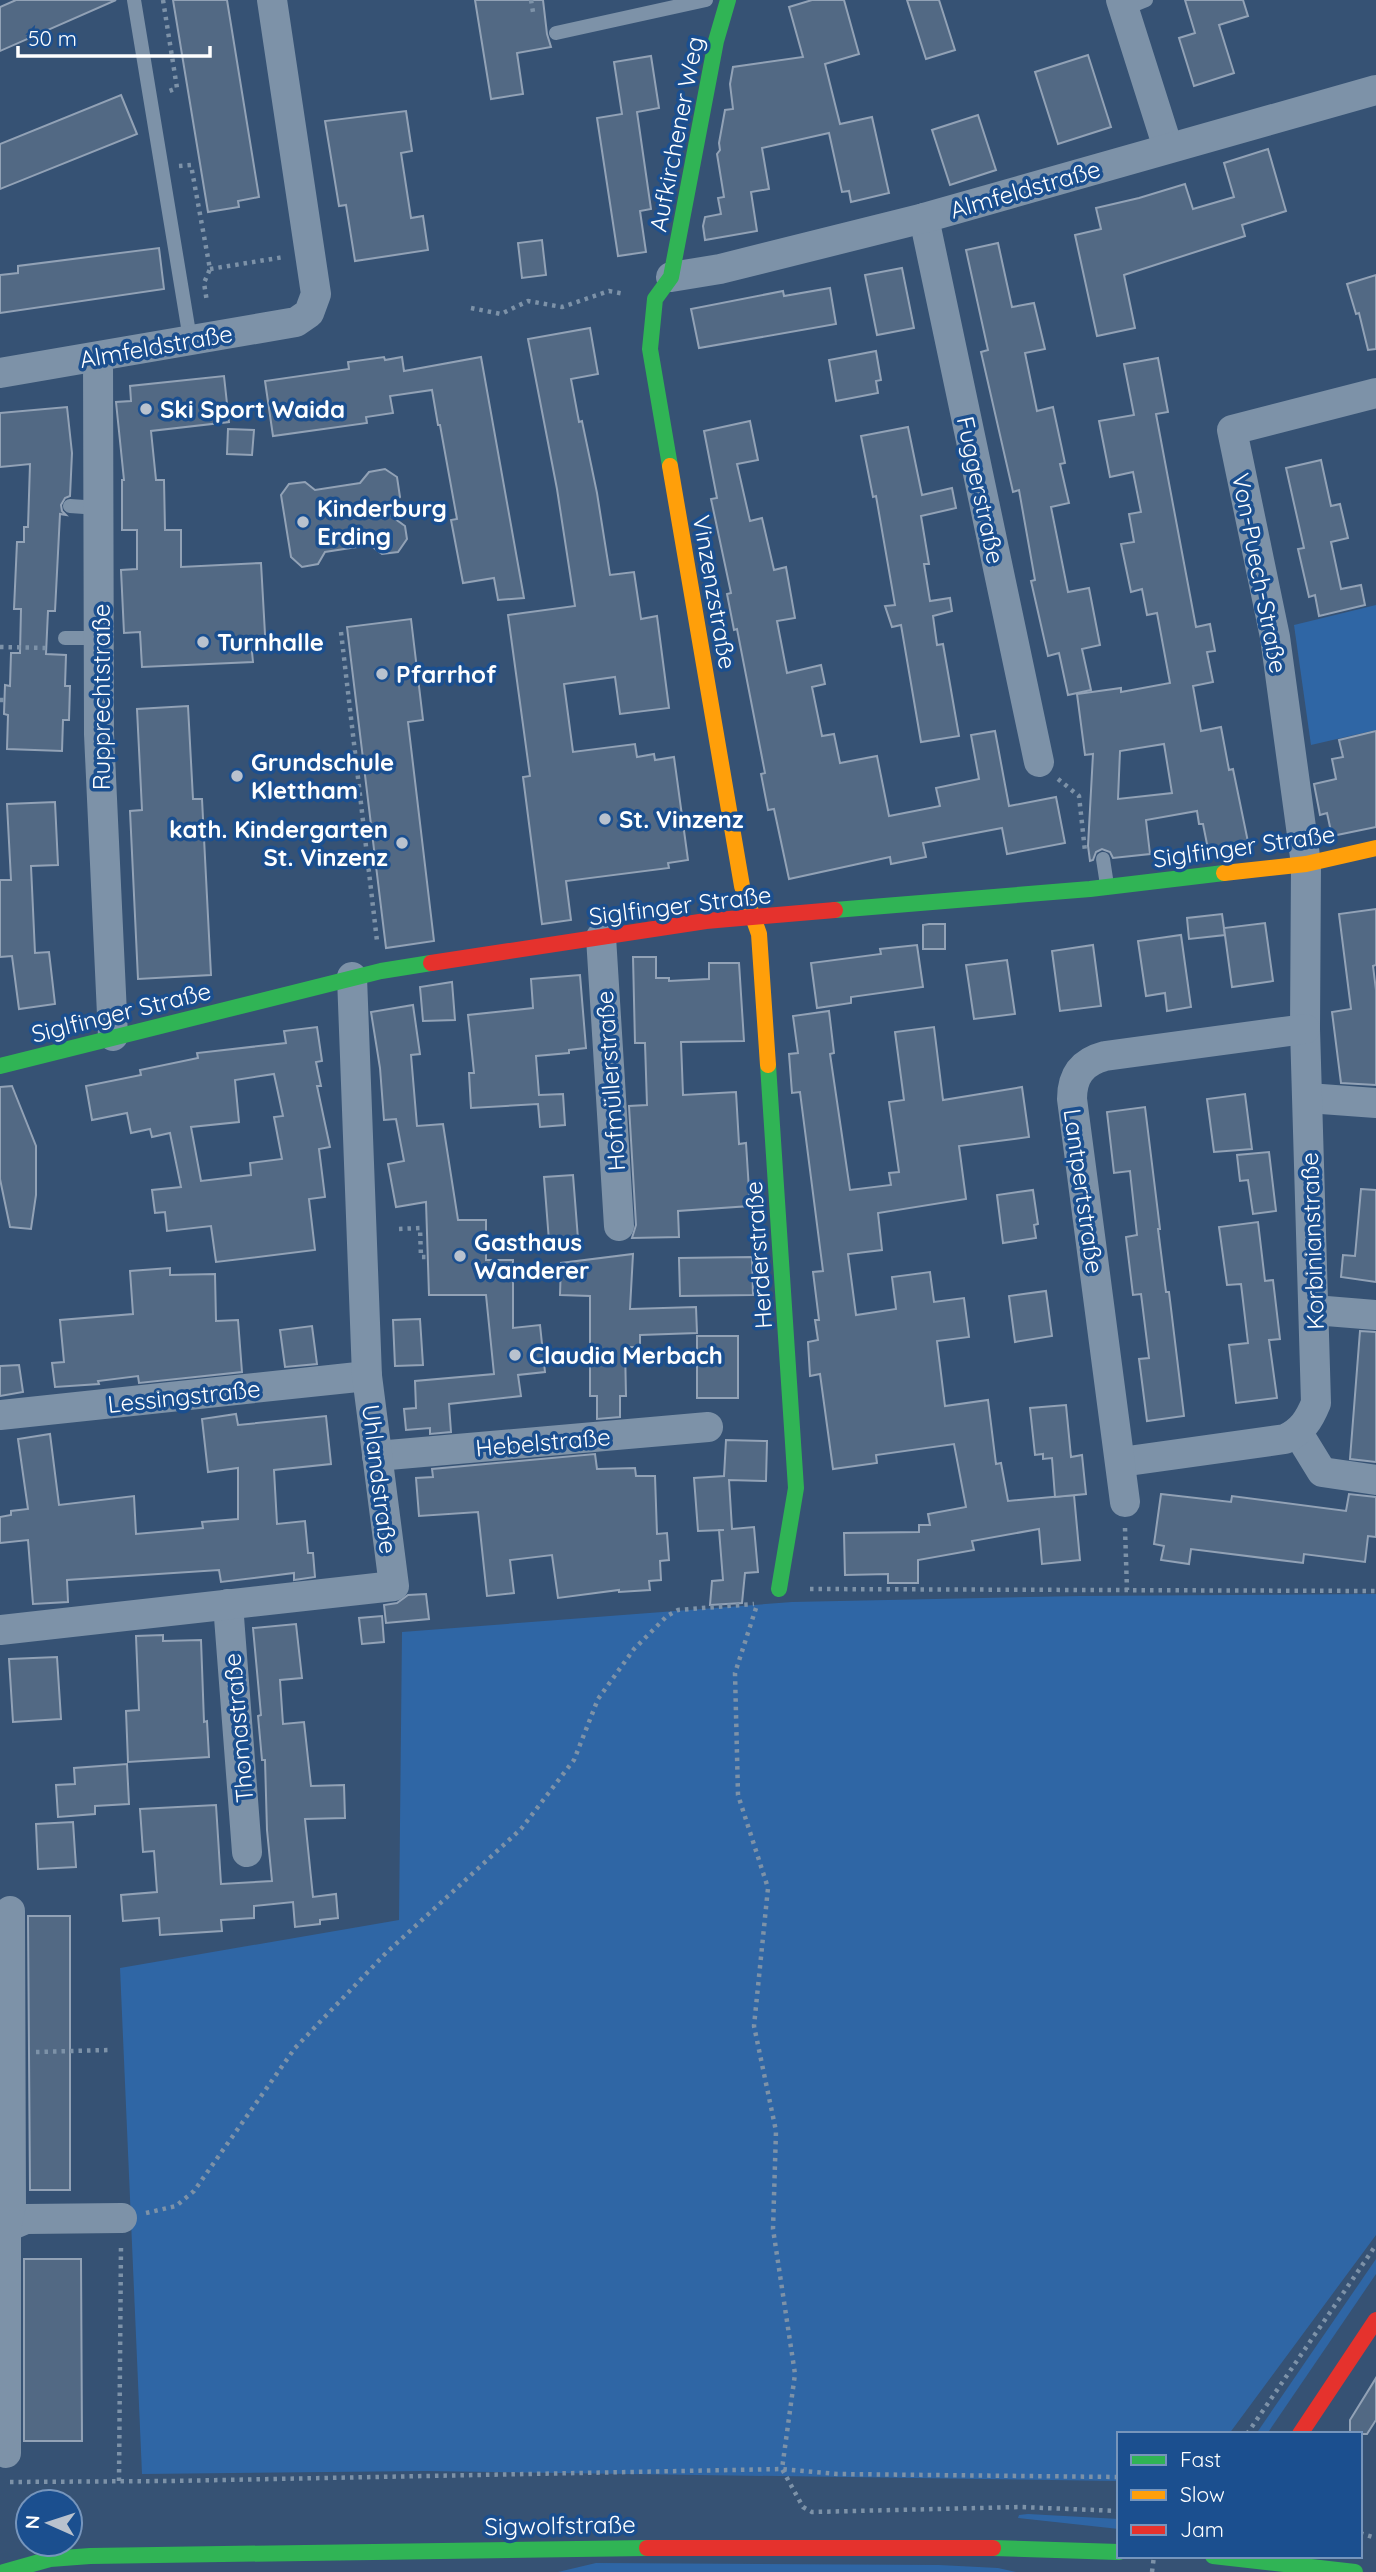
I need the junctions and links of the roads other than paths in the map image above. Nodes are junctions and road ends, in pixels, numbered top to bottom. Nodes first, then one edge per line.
1 (134, 0) edge
2 (272, 0) edge
3 (726, 1) edge
4 (1130, 3) edge
5 (556, 33) dead end
6 (1376, 90) edge
7 (1168, 148) junction
8 (923, 218) junction
9 (663, 288) junction
10 (205, 328) junction
11 (98, 357) junction
12 (0, 373) edge
13 (1376, 393) edge
14 (70, 506) dead end
15 (99, 508) junction
16 (65, 638) dead end
17 (100, 638) junction
18 (1039, 762) dead end
19 (1376, 849) edge
20 (1103, 859) dead end
21 (1306, 864) junction
22 (1107, 887) junction
23 (754, 918) junction
24 (601, 937) junction
25 (352, 977) junction
26 (1306, 1028) junction
27 (113, 1036) junction
28 (0, 1066) edge
29 (1308, 1098) junction
30 (1376, 1103) edge
31 (619, 1226) dead end
32 (1314, 1310) junction
33 (1376, 1315) edge
34 (367, 1376) junction
35 (0, 1415) edge
36 (708, 1427) dead end
37 (1298, 1433) junction
38 (377, 1456) junction
39 (1121, 1462) junction
40 (1376, 1480) edge
41 (1125, 1502) road end
42 (779, 1589) road end
43 (228, 1604) junction
44 (0, 1630) edge
45 (247, 1852) dead end
46 (10, 1911) dead end
47 (122, 2218) road end
48 (3, 2230) edge
49 (1376, 2320) edge
50 (1302, 2432) edge
51 (6, 2452) dead end
52 (1036, 2547) junction
53 (1117, 2552) edge
54 (1234, 2558) edge
55 (1346, 2558) edge
56 (1083, 2566) dead end
57 (4, 2572) edge
58 (1355, 2572) edge
59 (1372, 2572) edge

1 - 10 lane
2 - 10 street, Almfeldstraße
3 - 5 lane, Aufkirchener Weg
3 - 9 street, Aufkirchener Weg
4 - 7 street
6 - 7 street, Almfeldstraße
7 - 8 street, Almfeldstraße
8 - 9 street, Almfeldstraße
8 - 18 street, Fuggerstraße
9 - 23 street, Vinzenzstraße
10 - 11 street, Almfeldstraße
11 - 12 street, Almfeldstraße
11 - 15 street, Rupprechtstraße
13 - 21 street, Von-Puech-Straße
14 - 15 lane
15 - 17 street, Rupprechtstraße
16 - 17 lane
17 - 27 street, Rupprechtstraße
19 - 21 street, Siglfinger Straße
20 - 22 lane
21 - 22 street, Siglfinger Straße
21 - 26 street, Korbinianstraße
22 - 23 street, Siglfinger Straße
23 - 24 street, Siglfinger Straße
23 - 42 street, Herderstraße
24 - 25 street, Siglfinger Straße
24 - 31 street, Hofmüllerstraße
25 - 27 street, Siglfinger Straße
25 - 34 street, Uhlandstraße
26 - 29 street, Korbinianstraße
26 - 39 street, Lantpertstraße
27 - 28 street, Siglfinger Straße
29 - 30 street
29 - 32 street, Korbinianstraße
32 - 33 street
32 - 37 street, Korbinianstraße
34 - 35 street, Lessingstraße
34 - 38 street, Uhlandstraße
36 - 38 street, Hebelstraße
37 - 39 street
37 - 40 street
38 - 43 street, Uhlandstraße
39 - 41 street, Lantpertstraße
43 - 44 street, Uhlandstraße
43 - 45 street, Thomastraße
46 - 48 street
47 - 48 street
48 - 51 street
49 - 50 street
52 - 53 street, Sigwolfstraße
52 - 56 street
52 - 57 street, Sigwolfstraße
54 - 58 street
55 - 59 street

